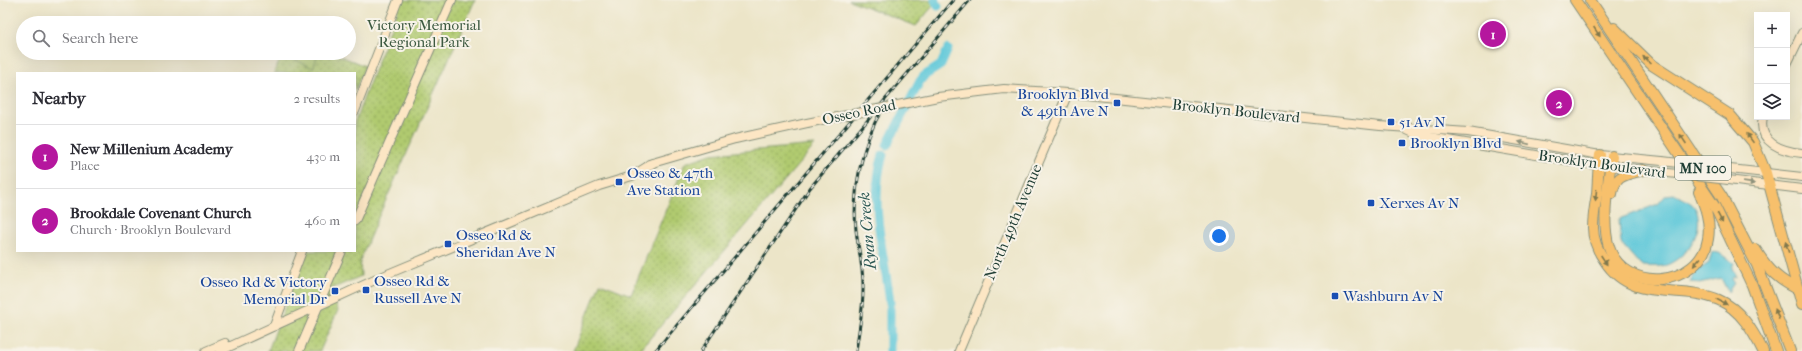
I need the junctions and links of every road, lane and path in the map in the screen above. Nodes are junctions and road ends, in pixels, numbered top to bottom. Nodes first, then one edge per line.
1 (398, 0) edge
2 (452, 0) edge
3 (1575, 0) edge
4 (1591, 0) edge
5 (1802, 33) edge
6 (1790, 58) edge
7 (1068, 93) junction
8 (356, 108) edge
9 (1762, 120) edge
10 (1677, 149) junction
11 (1802, 153) edge
12 (1612, 156) junction
13 (1599, 160) junction
14 (1610, 167) junction
15 (1643, 170) junction
16 (1766, 173) junction
17 (1802, 177) edge
18 (1769, 186) junction
19 (1802, 189) edge
20 (1722, 197) junction
21 (356, 220) edge
22 (1606, 236) junction
23 (302, 252) edge
24 (342, 252) edge
25 (1800, 290) edge
26 (1802, 304) edge
27 (318, 306) junction
28 (275, 323) junction
29 (206, 351) edge
30 (220, 351) edge
31 (299, 351) edge
32 (959, 351) edge
33 (1763, 351) edge
34 (1776, 351) edge
35 (1790, 351) edge

1 - 8 main road
2 - 21 main road
3 -> 10 highway, MN 100
16 -> 4 highway
20 -> 4 highway, MN 100
5 - 6 main road
7 - 13 main road, Brooklyn Boulevard
7 - 27 main road, Osseo Road, bridge
7 - 32 main road, North 49th Avenue
9 - 11 main road
10 -> 22 highway
10 -> 34 highway, MN 100
12 - 13 main road, Brooklyn Boulevard
12 - 14 highway
12 - 16 main road, Brooklyn Boulevard, bridge
13 - 14 main road, Brooklyn Boulevard
13 -> 33 highway
14 - 15 main road, Brooklyn Boulevard
14 - 22 highway
15 -> 18 main road, Brooklyn Boulevard, bridge
15 - 22 highway
16 - 17 main road, Brooklyn Boulevard
16 - 18 highway
18 - 19 main road, Brooklyn Boulevard
25 -> 18 highway
20 - 25 highway
35 -> 20 highway, MN 100
23 - 28 main road
24 - 27 main road
25 - 26 highway
27 - 28 main road, Osseo Road
27 - 31 main road
28 - 29 main road, Osseo Road
28 - 30 main road, Osseo Road

